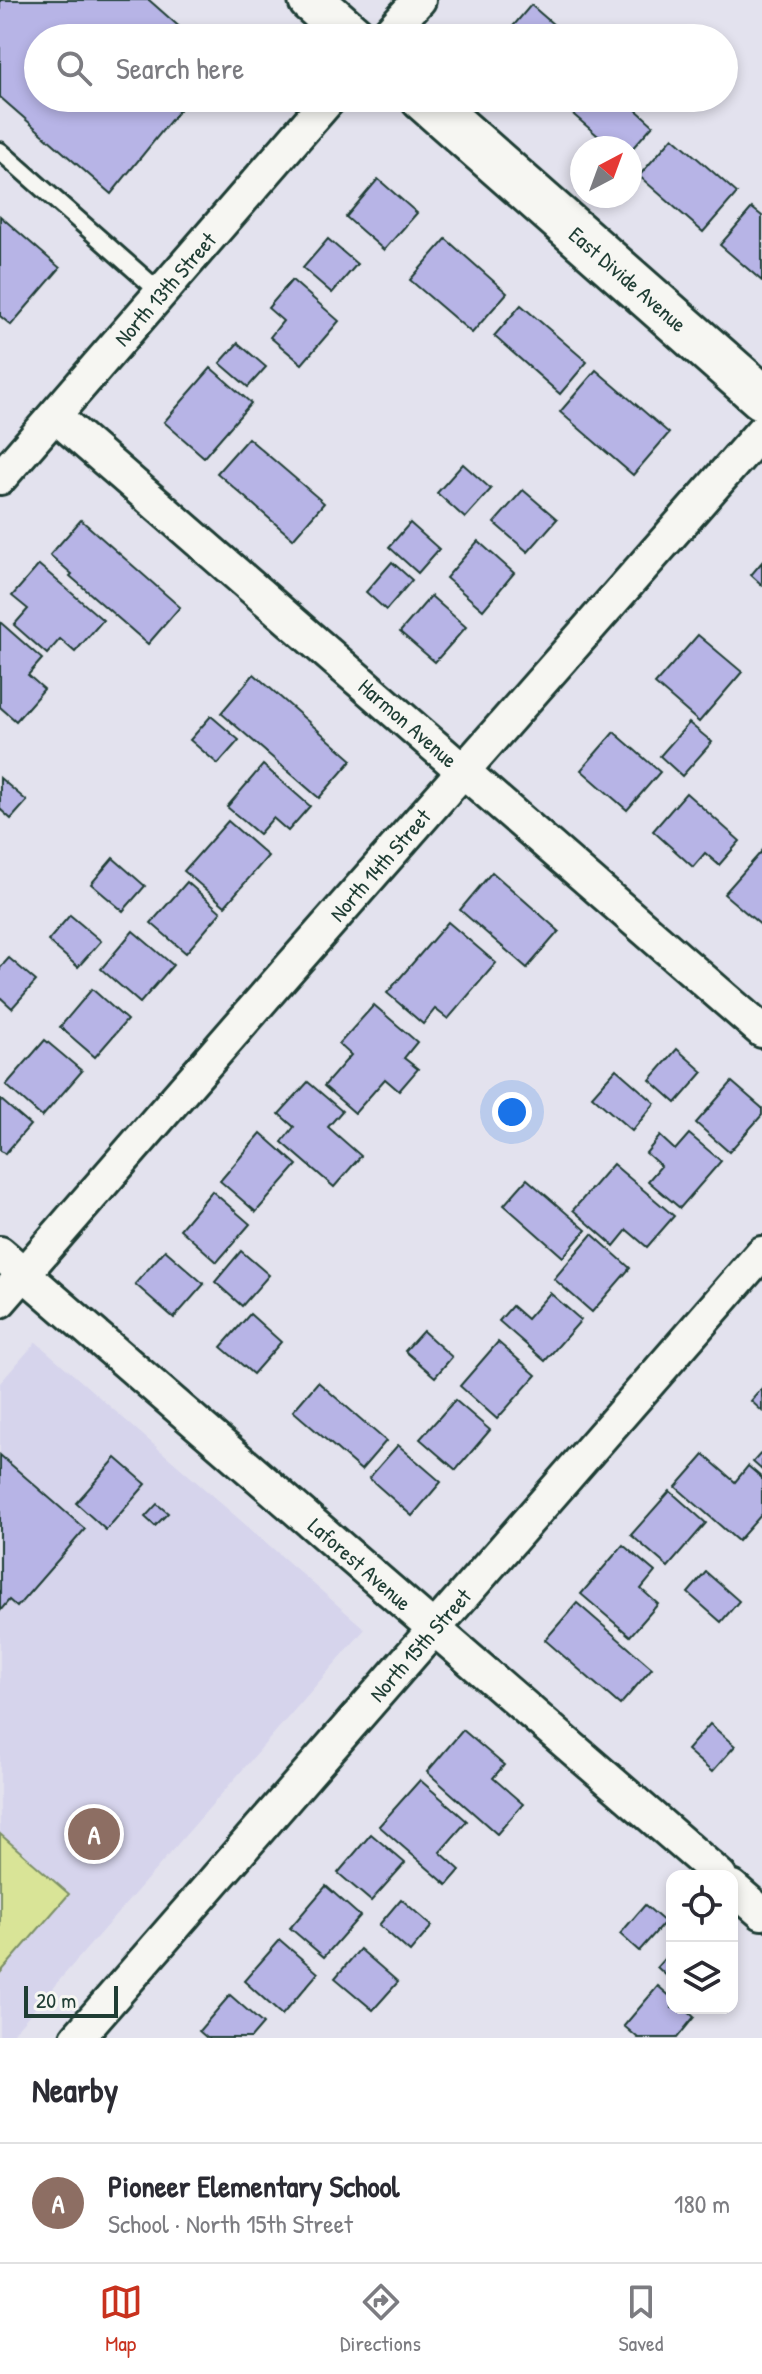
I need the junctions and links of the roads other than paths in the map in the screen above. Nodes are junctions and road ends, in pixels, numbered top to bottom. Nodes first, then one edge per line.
1 (311, 0) edge
2 (419, 0) edge
3 (338, 24) edge
4 (397, 24) edge
5 (318, 112) edge
6 (439, 112) edge
7 (0, 151) edge
8 (161, 293) junction
9 (762, 397) edge
10 (55, 416) junction
11 (762, 431) edge
12 (0, 478) edge
13 (464, 771) junction
14 (762, 1031) edge
15 (762, 1253) edge
16 (12, 1264) edge
17 (0, 1301) edge
18 (435, 1628) junction
19 (713, 1870) edge
20 (738, 1892) edge
21 (762, 1913) edge
22 (77, 2038) edge

1 - 3 street
2 - 4 street
5 - 8 street, North 13th Street
6 - 9 street, East Divide Avenue
7 - 8 lane
8 - 10 street, North 13th Street
10 - 12 street, North 13th Street
10 - 13 street, Harmon Avenue
11 - 13 street, North 14th Street
13 - 14 street, Harmon Avenue
13 - 16 street, North 14th Street
15 - 18 street, North 15th Street
16 - 17 street, North 14th Street
16 - 18 street, Laforest Avenue
18 - 19 street, Laforest Avenue
18 - 22 street, North 15th Street
20 - 21 street

